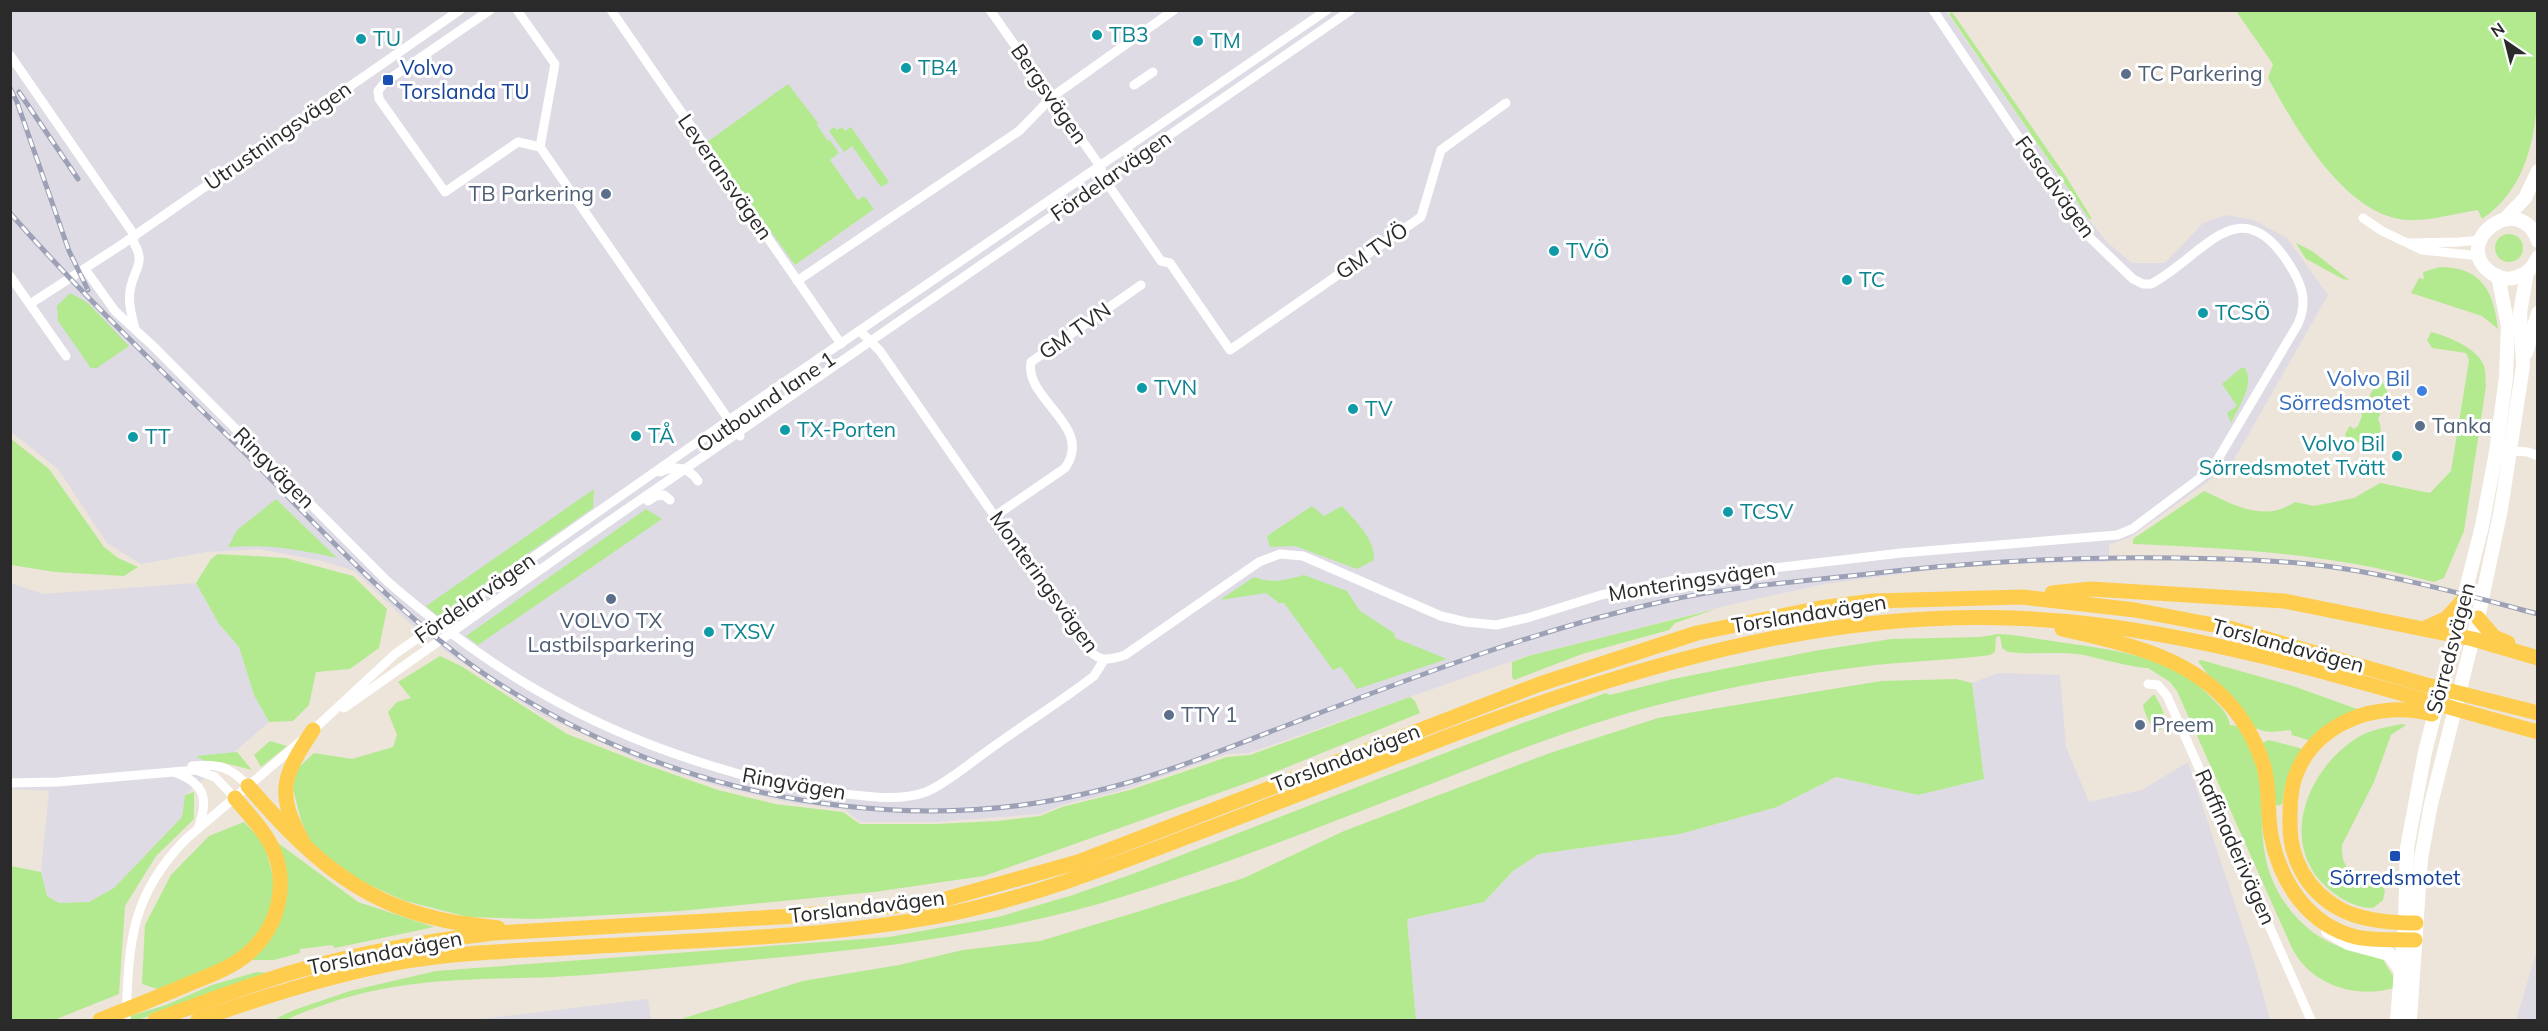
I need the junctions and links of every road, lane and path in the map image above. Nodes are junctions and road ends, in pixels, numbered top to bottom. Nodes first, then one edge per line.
1 (459, 10) edge
2 (490, 10) edge
3 (517, 10) edge
4 (610, 10) edge
5 (990, 10) edge
6 (1174, 10) edge
7 (1351, 10) edge
8 (1927, 10) edge
9 (1933, 10) edge
10 (1323, 12) edge
11 (1940, 23) junction
12 (1330, 24) junction
13 (10, 55) edge
14 (1153, 72) dead end
15 (1134, 85) dead end
16 (1052, 97) junction
17 (1506, 103) dead end
18 (540, 147) junction
19 (1100, 166) junction
20 (2538, 171) edge
21 (1105, 180) junction
22 (2363, 218) dead end
23 (2505, 219) junction
24 (2230, 229) joint
25 (133, 237) junction
26 (2480, 240) junction
27 (2538, 241) edge
28 (2409, 243) junction
29 (2480, 256) junction
30 (2538, 257) edge
31 (85, 269) junction
32 (2528, 272) junction
33 (10, 276) edge
34 (2498, 276) junction
35 (797, 281) junction
36 (1141, 285) dead end
37 (30, 304) junction
38 (2538, 313) edge
39 (135, 329) junction
40 (868, 338) junction
41 (841, 344) junction
42 (66, 356) dead end
43 (2523, 366) junction
44 (735, 429) junction
45 (2511, 451) junction
46 (704, 456) junction
47 (2538, 456) edge
48 (699, 466) junction
49 (668, 469) junction
50 (684, 470) junction
51 (647, 477) junction
52 (670, 500) dead end
53 (624, 511) junction
54 (995, 516) junction
55 (2022, 597) junction
56 (2464, 599) junction
57 (2478, 618) junction
58 (2024, 620) junction
59 (2423, 629) junction
60 (2454, 634) junction
61 (2473, 639) junction
62 (2538, 658) edge
63 (1104, 660) junction
64 (2148, 684) dead end
65 (2538, 713) edge
66 (313, 730) junction
67 (2538, 732) edge
68 (2538, 742) edge
69 (177, 771) junction
70 (10, 783) edge
71 (248, 786) junction
72 (235, 798) junction
73 (198, 829) junction
74 (309, 853) junction
75 (2322, 922) junction
76 (2411, 923) junction
77 (559, 930) junction
78 (2409, 940) junction
79 (488, 952) junction
80 (2402, 972) junction
81 (99, 1020) edge
82 (126, 1020) edge
83 (155, 1020) edge
84 (198, 1020) edge
85 (226, 1020) edge
86 (2311, 1020) edge
87 (2397, 1020) edge
88 (2410, 1020) edge

1 - 25 street, Utrustningsvägen
2 - 18 street
3 - 18 street
4 - 35 street, Leveransvägen
5 - 16 street, Bergsvägen
6 - 16 street
7 - 12 street, Fördelarvägen
8 - 11 street, Fasadvägen
9 - 11 street, Fasadvägen
10 - 12 street
10 - 19 street, Fördelarvägen
11 - 24 street, Fasadvägen
12 - 21 street, Fördelarvägen
13 - 25 street
14 - 15 street
16 - 19 street, Bergsvägen
16 - 35 street
17 - 21 street, GM TVÖ
18 - 44 street
19 - 21 street, Bergsvägen
19 - 40 street, Fördelarvägen
20 - 23 street
21 - 40 street, Fördelarvägen
22 - 28 street
23 - 26 street
23 - 27 street
24 - 63 street, Monteringsvägen
25 - 31 street, Utrustningsvägen
25 - 39 street
26 - 28 street
26 - 29 street
28 - 29 street
29 - 34 street
30 - 32 street, Sörredsvägen
31 - 37 street
31 - 39 street, Ringvägen
32 - 34 street
32 - 43 street, Sörredsvägen
33 - 37 street
34 - 56 street, Sörredsvägen
35 - 41 street, Leveransvägen
36 - 54 street, GM TVN
37 - 42 street
38 - 43 street, Sörredsvägen
39 - 63 street, Ringvägen
40 - 41 street
40 - 44 street
40 - 44 street, Outbound lane 1
40 - 54 street, Monteringsvägen
41 - 44 street
43 - 45 street, Sörredsvägen
44 - 46 street, Fördelarvägen
44 - 48 street
44 - 49 street, Outbound lane 1
44 - 51 street, Fördelarvägen
45 - 47 street
45 - 57 street, Sörredsvägen
46 - 48 street, Fördelarvägen
46 - 50 street, Fördelarvägen
48 - 50 street, Fördelarvägen
49 - 50 street, Fördelarvägen
49 - 51 street, Fördelarvägen
50 - 53 street, Fördelarvägen
51 - 66 street, Fördelarvägen
52 - 53 street, Fördelarvägen
53 - 66 street, Fördelarvägen
54 - 63 street, Monteringsvägen
55 - 59 main road
55 - 65 main road, Torslandavägen
55 - 77 main road, Torslandavägen
56 - 59 main road
56 - 60 street, Sörredsvägen
57 - 61 street, Sörredsvägen
57 - 62 main road
58 - 67 main road, Torslandavägen
58 - 75 main road
58 - 79 main road, Torslandavägen
59 - 60 main road
60 - 61 main road
60 - 76 street, Sörredsvägen
61 - 62 main road
61 - 76 street, Sörredsvägen
64 - 86 street, Raffinaderivägen
66 - 71 street, Fördelarvägen
66 - 74 main road
68 - 76 main road
69 - 70 street
69 - 71 street
69 - 72 street
69 - 73 street
71 - 72 street, Fördelarvägen
71 - 74 main road
72 - 73 street, Fördelarvägen
72 - 81 main road
73 - 82 street, Fördelarvägen
74 - 77 main road
75 - 78 main road
75 - 80 street
76 - 78 street, Sörredsvägen
77 - 83 main road, Torslandavägen
78 - 80 street, Sörredsvägen
78 - 88 street, Sörredsvägen
79 - 84 main road, Torslandavägen
79 - 85 main road
80 - 87 street, Sörredsvägen

